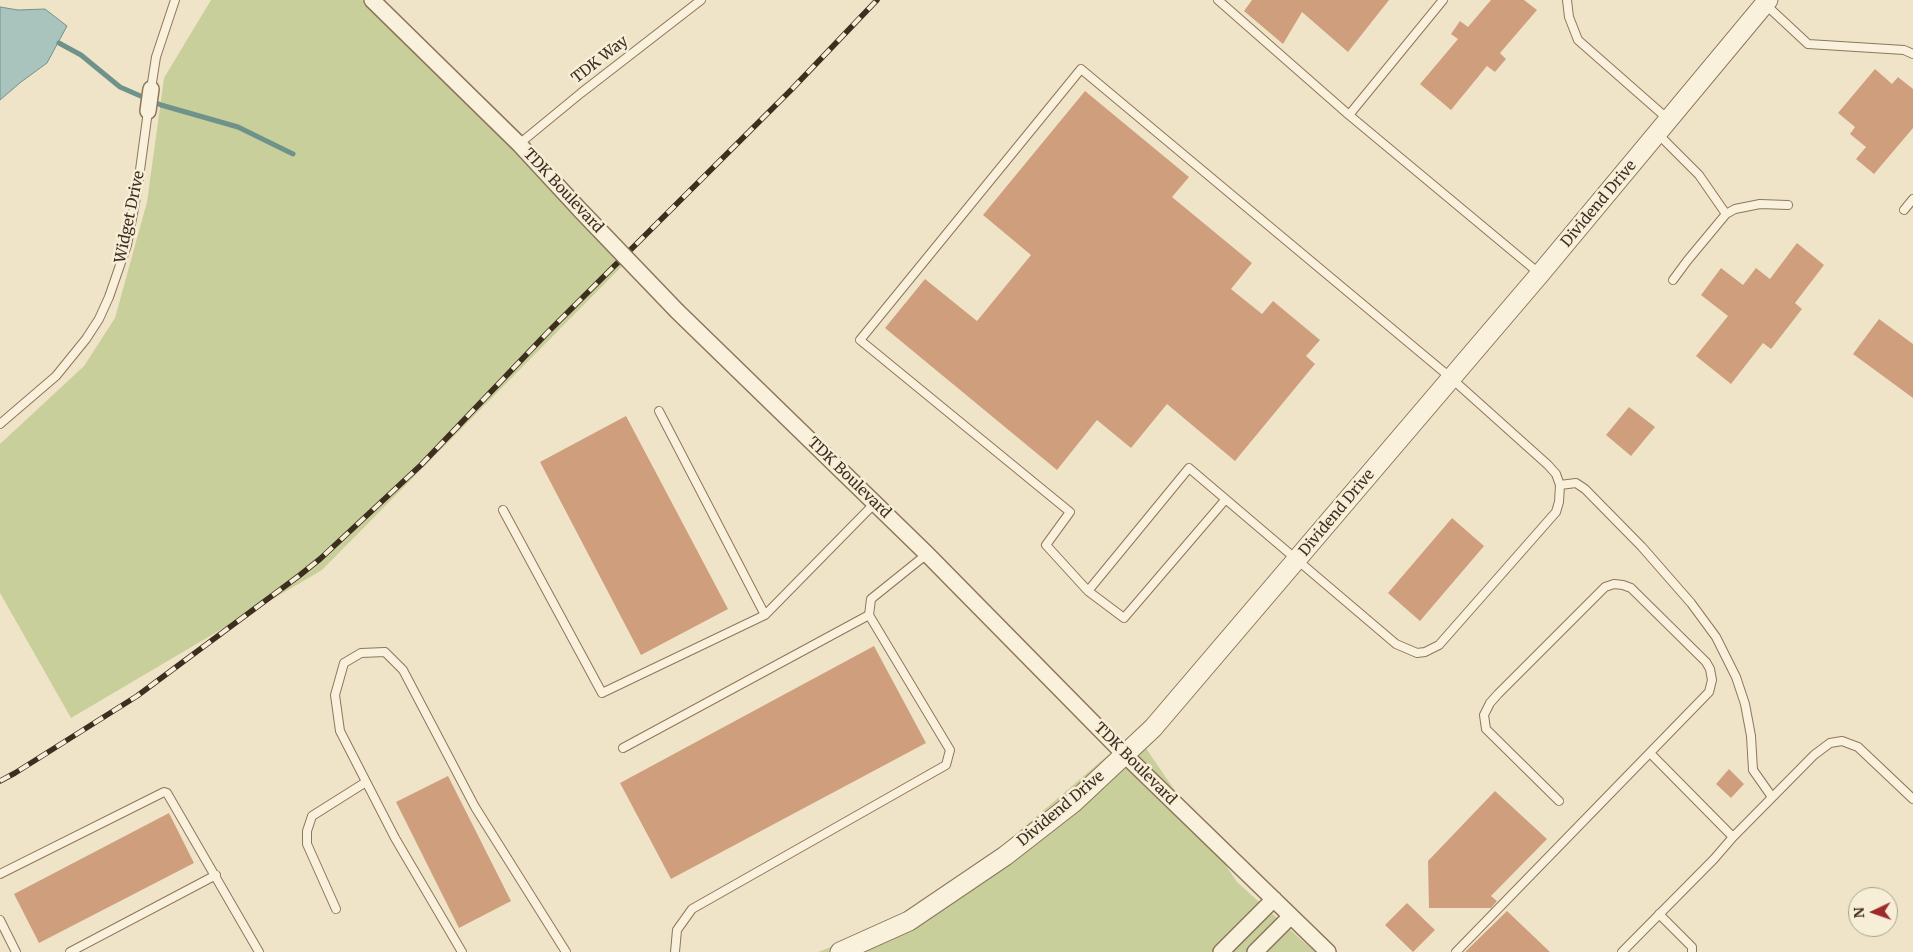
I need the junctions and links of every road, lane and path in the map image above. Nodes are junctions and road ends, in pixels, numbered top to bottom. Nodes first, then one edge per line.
1 (175, 0) edge
2 (372, 0) edge
3 (701, 0) edge
4 (1218, 0) edge
5 (1443, 0) edge
6 (1567, 0) edge
7 (1764, 1) edge
8 (1913, 54) edge
9 (151, 89) joint
10 (148, 111) joint
11 (1349, 115) junction
12 (1664, 127) junction
13 (519, 144) junction
14 (1913, 199) edge
15 (1788, 205) dead end
16 (1904, 210) dead end
17 (1726, 214) junction
18 (1540, 274) junction
19 (1673, 280) dead end
20 (1451, 378) junction
21 (659, 411) dead end
22 (0, 424) edge
23 (1560, 485) junction
24 (1225, 500) junction
25 (875, 503) junction
26 (503, 510) dead end
27 (927, 554) junction
28 (1298, 559) junction
29 (1088, 590) junction
30 (765, 615) junction
31 (868, 615) junction
32 (623, 748) dead end
33 (1650, 752) junction
34 (1124, 754) junction
35 (366, 782) junction
36 (1772, 797) junction
37 (1913, 799) edge
38 (1559, 802) dead end
39 (1733, 836) junction
40 (0, 874) edge
41 (216, 875) junction
42 (1274, 899) junction
43 (336, 909) dead end
44 (1659, 914) junction
45 (1291, 916) junction
46 (0, 920) edge
47 (16, 952) edge
48 (70, 952) edge
49 (259, 952) edge
50 (462, 952) edge
51 (566, 952) edge
52 (675, 952) edge
53 (840, 952) edge
54 (1221, 952) edge
55 (1255, 952) edge
56 (1328, 952) edge
57 (1456, 952) edge
58 (1622, 952) edge
59 (1692, 952) edge

1 - 9 lane, Widget Drive
2 - 13 street, TDK Boulevard
3 - 13 lane, TDK Way
4 - 11 lane
5 - 11 lane
6 - 12 lane
7 - 8 lane
7 - 12 street, Dividend Drive
9 - 10 street, Widget Drive
10 - 22 lane, Widget Drive
11 - 18 lane
12 - 17 lane
12 - 18 street, Dividend Drive
13 - 25 street, TDK Boulevard, bridge
14 - 16 lane
15 - 17 lane
17 - 19 lane
18 - 20 street, Dividend Drive
20 - 23 lane
20 - 28 street, Dividend Drive
20 - 29 lane
21 - 30 lane
23 - 28 lane
23 - 36 lane
24 - 28 lane
24 - 29 lane
24 - 29 lane
25 - 27 street, TDK Boulevard
25 - 30 lane
26 - 30 lane
27 - 31 lane
27 - 34 street, TDK Boulevard
28 - 34 street, Dividend Drive
31 - 32 lane
31 - 52 lane
33 - 38 lane
33 - 39 lane
33 - 57 lane
34 - 42 street, TDK Boulevard
34 - 53 street, Dividend Drive
35 - 43 lane
35 - 50 lane
35 - 51 lane
36 - 37 lane
36 - 39 lane
39 - 44 lane
40 - 41 lane
41 - 48 lane
41 - 49 lane
42 - 45 street, TDK Boulevard
42 - 54 street
44 - 58 lane
44 - 59 lane
45 - 55 street
45 - 56 street, TDK Boulevard
46 - 47 lane

